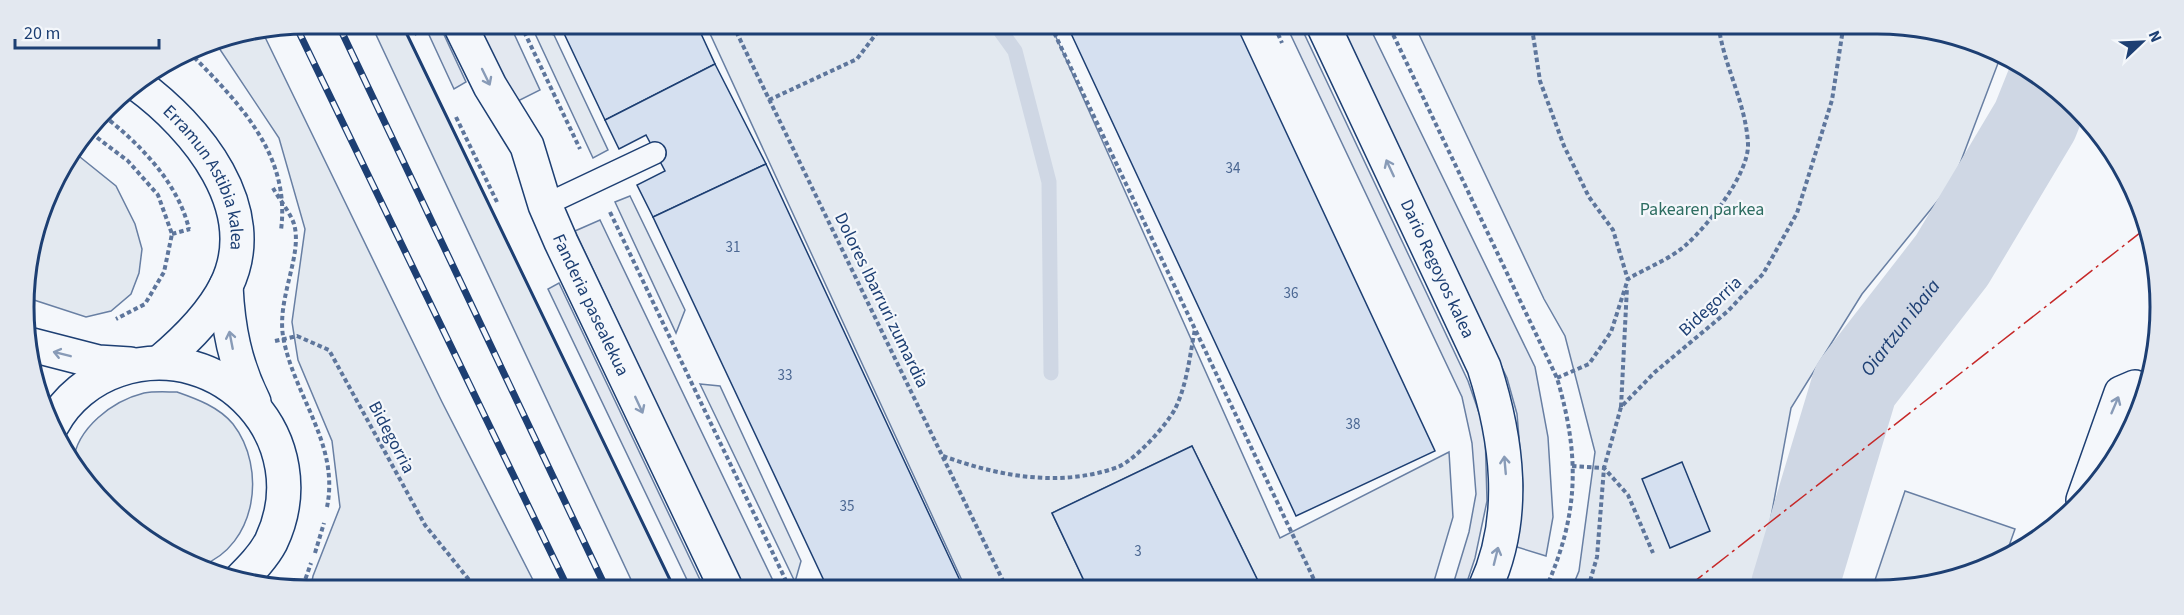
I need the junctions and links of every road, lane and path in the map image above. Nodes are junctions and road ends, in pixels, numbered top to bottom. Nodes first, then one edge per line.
1 (465, 34) edge
2 (525, 34) edge
3 (737, 34) edge
4 (876, 34) edge
5 (1055, 34) edge
6 (1278, 34) edge
7 (1327, 34) edge
8 (1393, 34) edge
9 (1533, 34) edge
10 (1720, 34) edge
11 (1842, 34) edge
12 (1285, 49) dead end
13 (196, 59) edge
14 (144, 89) edge
15 (769, 100) junction
16 (108, 120) edge
17 (95, 136) edge
18 (655, 153) dead end
19 (269, 181) dead end
20 (596, 182) junction
21 (545, 205) junction
22 (284, 207) junction
23 (189, 229) dead end
24 (1628, 279) junction
25 (226, 286) junction
26 (108, 323) dead end
27 (1196, 328) junction
28 (284, 340) junction
29 (268, 341) dead end
30 (38, 346) edge
31 (147, 363) junction
32 (1557, 378) junction
33 (2137, 388) edge
34 (1621, 407) junction
35 (260, 414) junction
36 (57, 416) edge
37 (943, 455) junction
38 (1572, 466) junction
39 (1604, 468) junction
40 (2092, 476) edge
41 (326, 512) dead end
42 (324, 521) dead end
43 (1653, 553) dead end
44 (251, 574) edge
45 (305, 580) edge
46 (469, 580) edge
47 (722, 580) edge
48 (786, 580) edge
49 (1003, 580) edge
50 (1314, 580) edge
51 (1487, 580) edge
52 (1549, 580) edge
53 (1590, 580) edge

1 -> 21 street, Fanderia pasealekua
2 - 20 path
3 - 15 path, Dolores Ibarruri zumardia
4 - 15 path
5 - 27 path
6 - 12 path
51 -> 7 street, Dario Regoyos kalea
8 - 32 path
9 - 24 path
10 - 24 path
11 - 34 path, Bidegorria
13 - 22 path
14 - 25 street, Erramun Astibia kalea
15 - 37 path, Dolores Ibarruri zumardia
16 - 23 path
17 - 26 path
18 - 20 lane
19 - 22 path
20 - 21 lane
20 - 48 path
21 -> 47 street, Fanderia pasealekua
22 - 28 path
24 - 32 path
24 - 34 path
25 - 31 street, Erramun Astibia kalea
35 -> 25 street, Erramun Astibia kalea
27 - 37 path
27 - 50 path
28 - 29 path, Bidegorria
28 - 41 path
28 - 46 path, Bidegorria
31 -> 30 street
31 - 35 street
31 - 36 street
32 - 38 path
40 -> 33 street
34 - 39 path, Bidegorria
35 - 44 street
37 - 49 path, Dolores Ibarruri zumardia
38 - 39 path
38 - 52 path
39 - 43 path
39 - 53 path, Bidegorria
42 - 45 path

